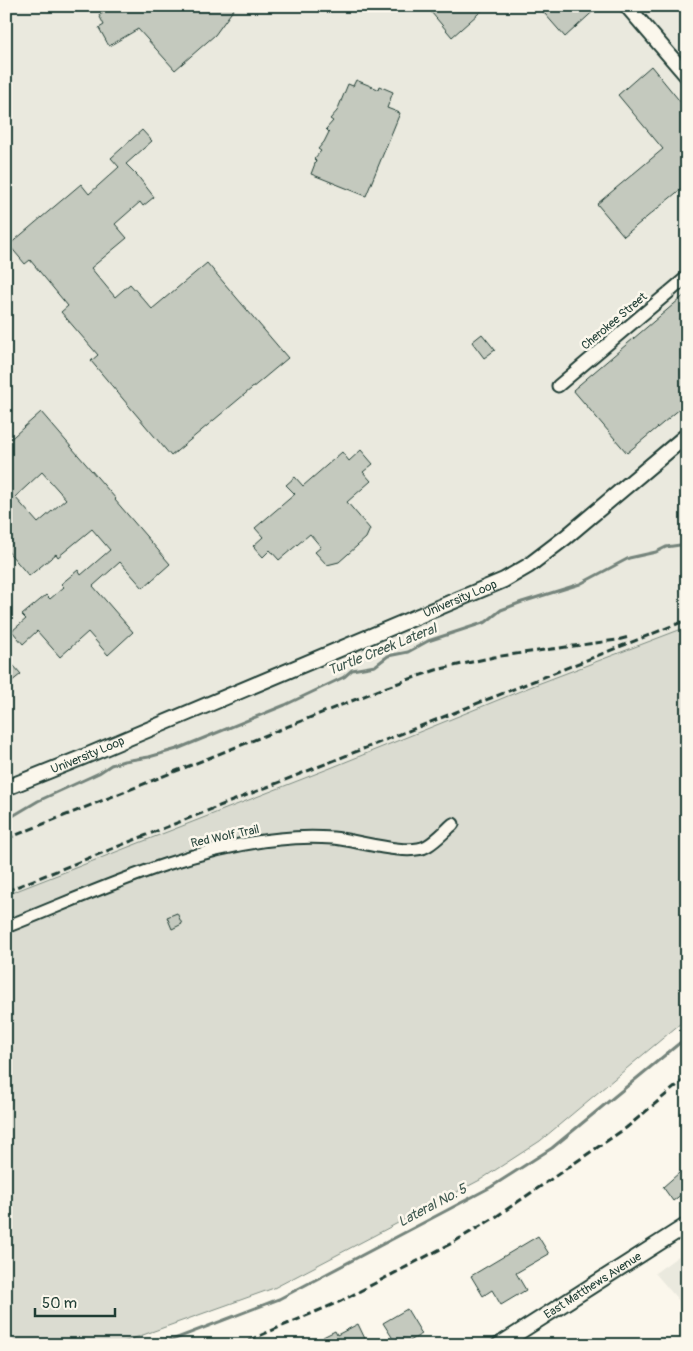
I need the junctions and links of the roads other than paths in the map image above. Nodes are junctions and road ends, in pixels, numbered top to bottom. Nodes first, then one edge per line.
1 (627, 6) edge
2 (687, 76) edge
3 (687, 277) edge
4 (558, 386) dead end
5 (687, 435) edge
6 (6, 788) edge
7 (453, 824) dead end
8 (6, 927) edge
9 (687, 1224) edge
10 (499, 1345) edge

1 - 2 street
3 - 4 street, Cherokee Street
5 - 6 street, University Loop
7 - 8 street, Red Wolf Trail
9 - 10 street, East Matthews Avenue

